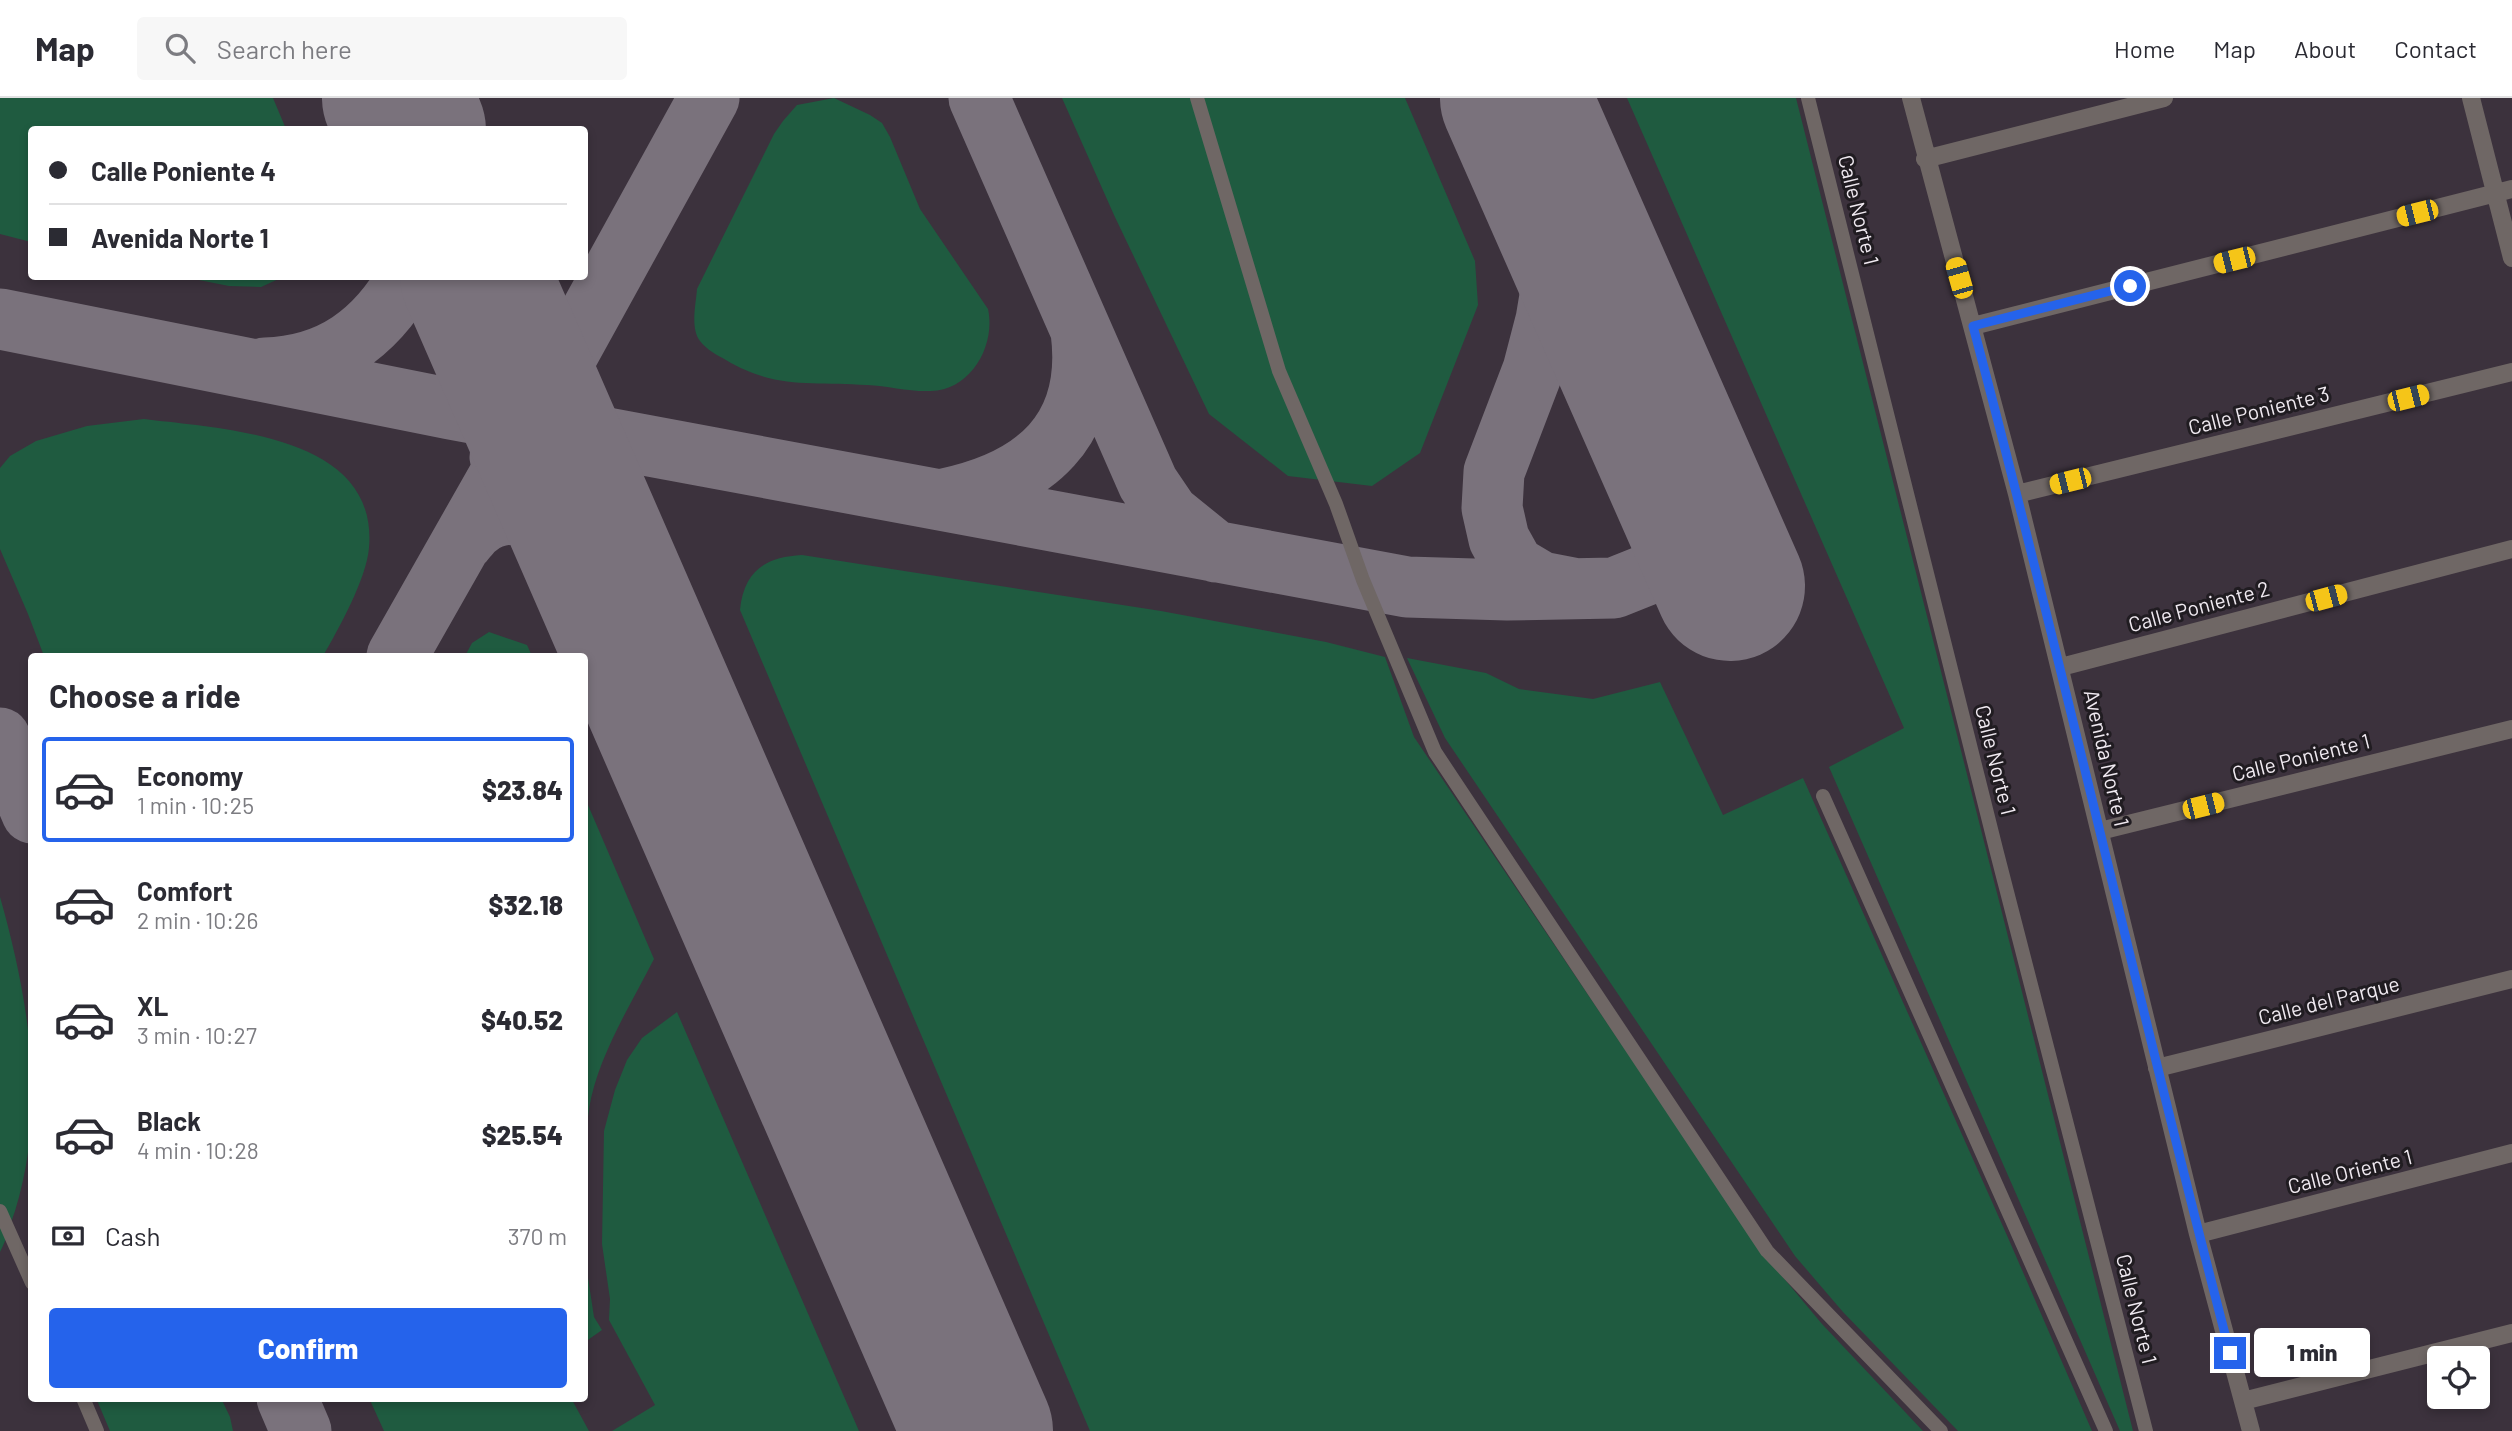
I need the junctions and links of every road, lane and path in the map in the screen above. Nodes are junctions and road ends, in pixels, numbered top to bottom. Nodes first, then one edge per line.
1 (1197, 98) edge
2 (1808, 98) edge
3 (1911, 98) edge
4 (2164, 98) edge
5 (2471, 98) edge
6 (1925, 159) junction
7 (2504, 191) edge
8 (2512, 258) edge
9 (1973, 326) junction
10 (2512, 372) edge
11 (2017, 494) junction
12 (2512, 549) edge
13 (2061, 667) junction
14 (2512, 729) edge
15 (1823, 796) dead end
16 (2100, 831) junction
17 (2512, 979) edge
18 (2157, 1068) junction
19 (2512, 1153) edge
20 (0, 1211) edge
21 (2198, 1234) junction
22 (28, 1274) edge
23 (2512, 1333) edge
24 (2243, 1401) junction
25 (85, 1402) edge
26 (97, 1431) edge
27 (1941, 1431) edge
28 (2105, 1431) edge
29 (2146, 1431) edge
30 (2251, 1431) edge

1 - 27 lane
2 - 29 lane, Calle Norte 1
3 - 6 street, Avenida Norte 1
4 - 6 street
5 - 7 street
6 - 9 street, Avenida Norte 1
7 - 8 street
7 - 9 street
9 - 11 street, Avenida Norte 1
10 - 11 street, Calle Poniente 3
11 - 13 street, Avenida Norte 1
12 - 13 street, Calle Poniente 2
13 - 16 street, Avenida Norte 1
14 - 16 street, Calle Poniente 1
15 - 28 lane
16 - 18 street, Avenida Norte 1
17 - 18 street, Calle del Parque
18 - 21 street, Avenida Norte 1
19 - 21 street, Calle Oriente 1
20 - 22 lane
21 - 24 street, Avenida Norte 1
23 - 24 street
24 - 30 street, Avenida Norte 1
25 - 26 lane

